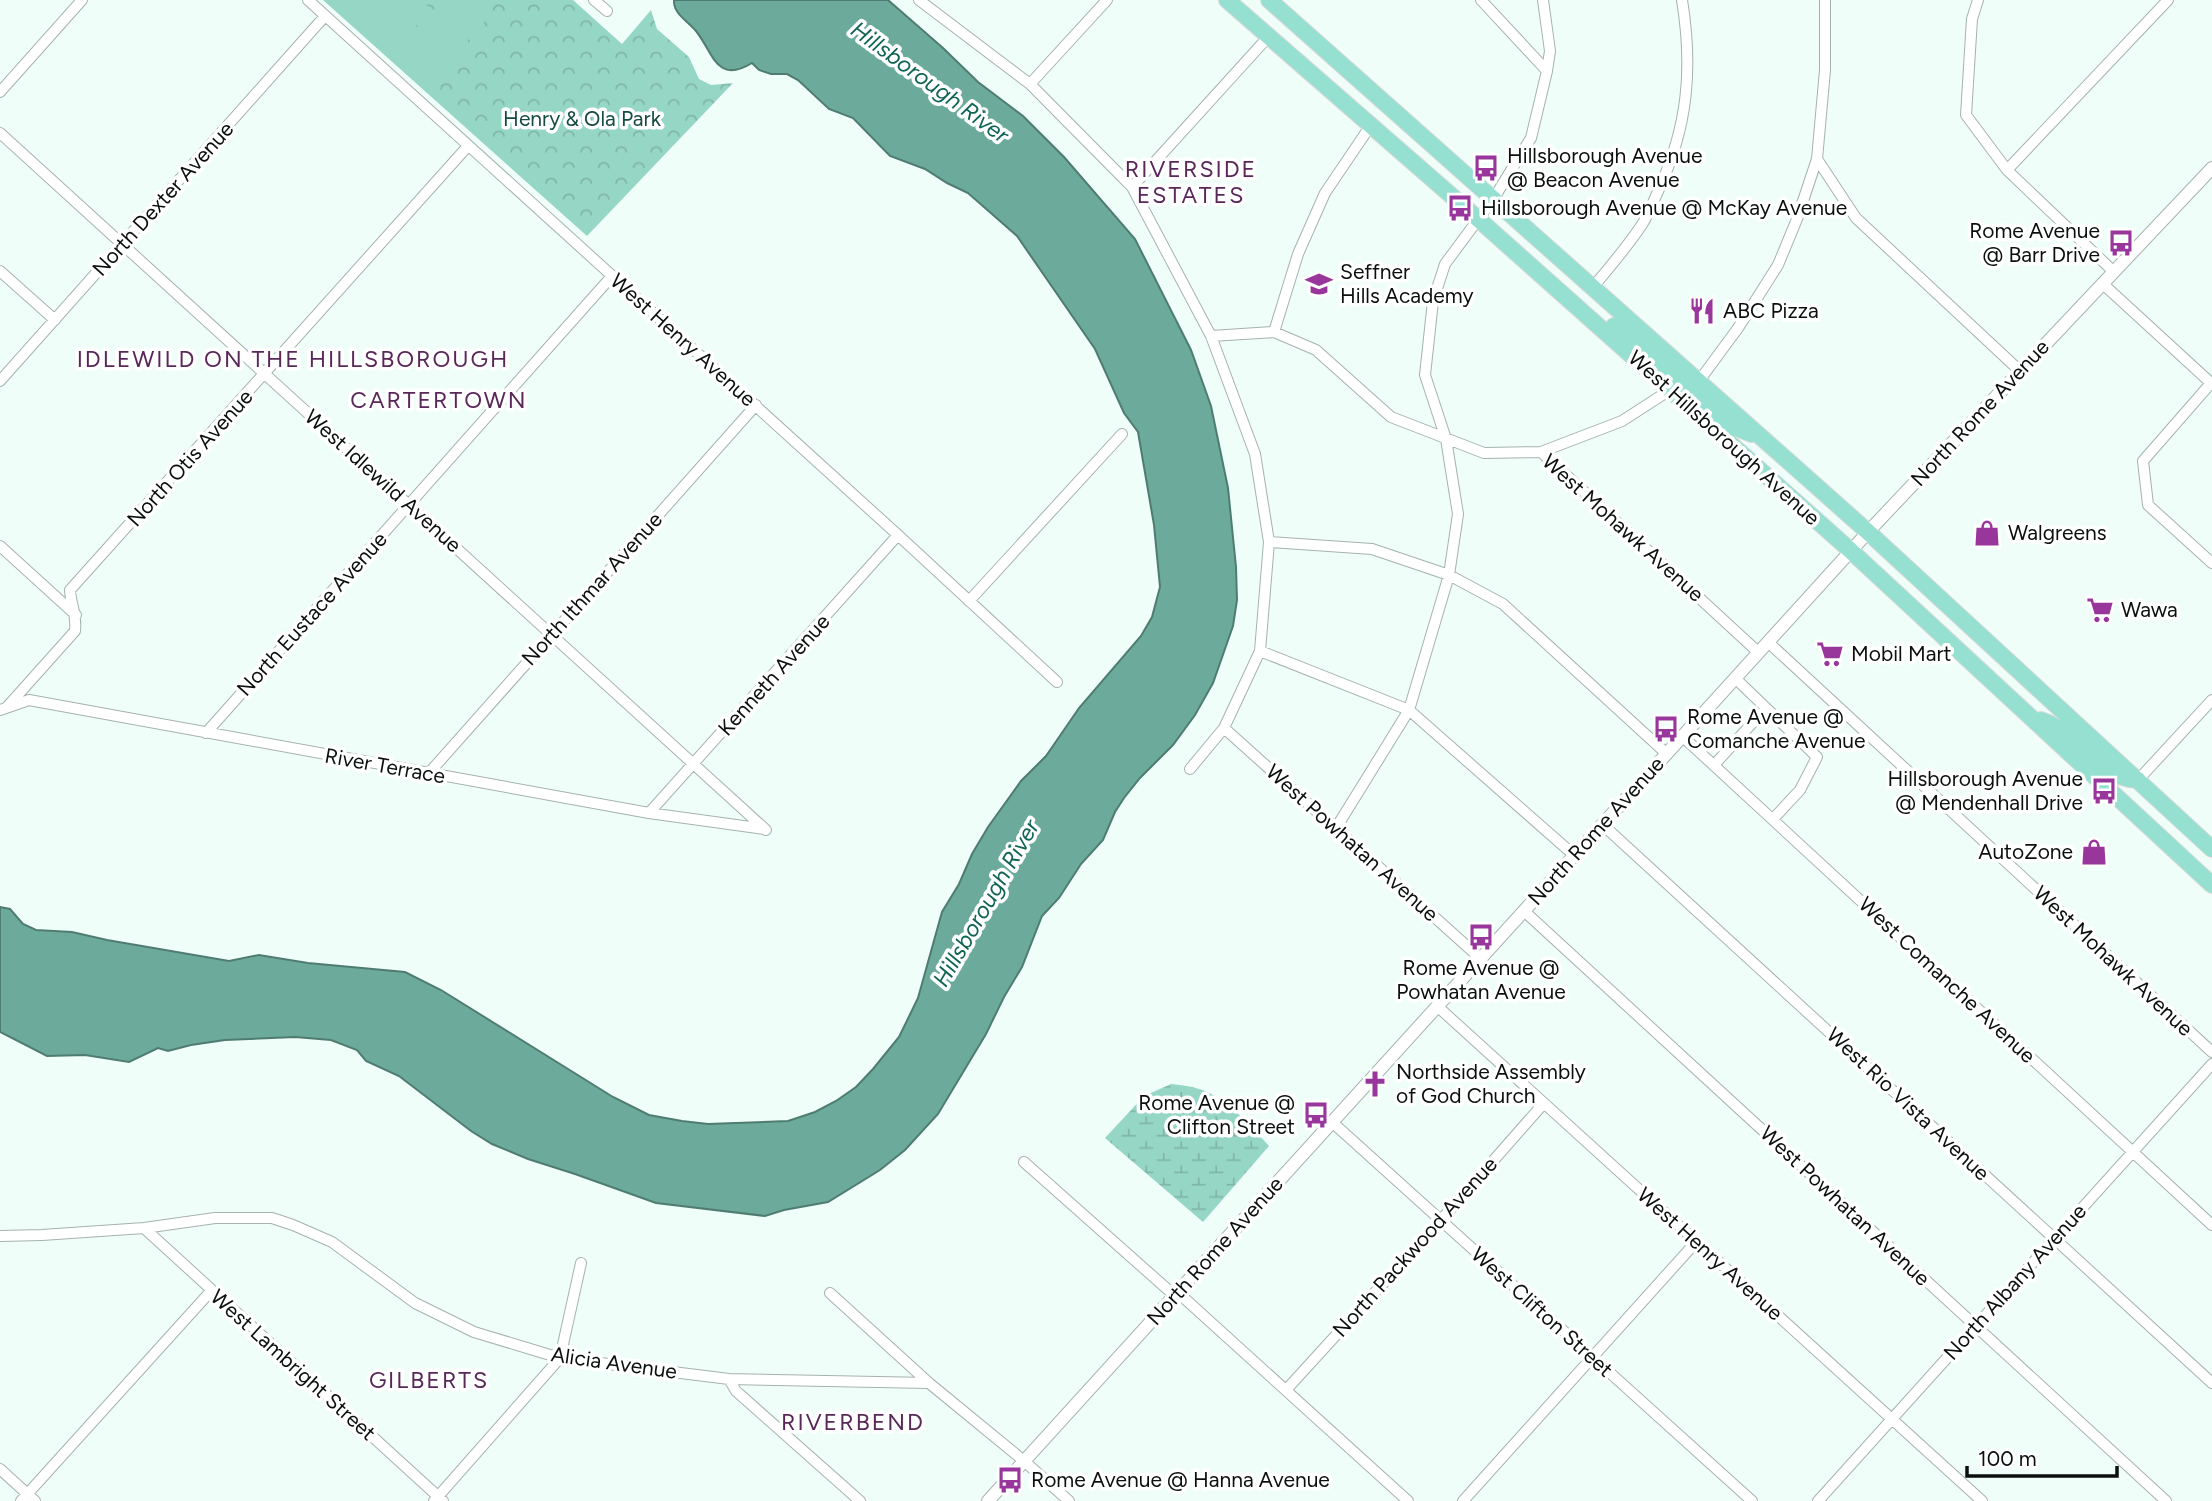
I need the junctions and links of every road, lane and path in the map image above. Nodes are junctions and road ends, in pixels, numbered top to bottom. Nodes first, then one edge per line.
1 (82, 0) edge
2 (308, 0) edge
3 (594, 0) edge
4 (919, 0) edge
5 (1107, 0) edge
6 (1227, 0) edge
7 (1269, 0) edge
8 (1482, 0) edge
9 (1543, 0) edge
10 (1682, 0) edge
11 (1825, 0) edge
12 (1978, 0) edge
13 (2168, 0) edge
14 (607, 11) dead end
15 (325, 16) junction
16 (1269, 36) junction
17 (1547, 71) junction
18 (1030, 84) junction
19 (0, 92) edge
20 (1371, 125) junction
21 (0, 133) edge
22 (468, 146) junction
23 (1817, 159) junction
24 (2212, 168) edge
25 (2007, 170) junction
26 (1132, 187) junction
27 (1494, 198) junction
28 (1477, 218) junction
29 (122, 244) junction
30 (0, 271) edge
31 (2114, 272) junction
32 (612, 276) junction
33 (2103, 284) junction
34 (1593, 287) junction
35 (1578, 309) junction
36 (55, 320) junction
37 (1274, 332) junction
38 (1211, 335) junction
39 (2020, 371) junction
40 (265, 374) junction
41 (1699, 381) junction
42 (0, 382) edge
43 (2212, 382) edge
44 (1670, 390) junction
45 (755, 405) junction
46 (1122, 434) dead end
47 (1446, 439) junction
48 (1763, 439) junction
49 (1541, 452) junction
50 (409, 505) junction
51 (1868, 532) junction
52 (898, 535) junction
53 (1269, 542) junction
54 (0, 546) edge
55 (1851, 551) junction
56 (2212, 563) edge
57 (1449, 575) junction
58 (969, 601) junction
59 (77, 616) junction
60 (551, 634) junction
61 (1768, 642) junction
62 (1260, 651) junction
63 (1758, 652) junction
64 (1735, 678) junction
65 (1057, 682) dead end
66 (2212, 700) edge
67 (1766, 708) junction
68 (1409, 710) junction
69 (2, 711) edge
70 (2029, 717) junction
71 (1224, 728) junction
72 (206, 733) junction
73 (1682, 736) junction
74 (1667, 754) junction
75 (695, 764) junction
76 (1714, 765) junction
77 (1190, 769) dead end
78 (429, 774) junction
79 (2138, 780) junction
80 (649, 813) junction
81 (1773, 819) junction
82 (1603, 825) junction
83 (1336, 828) junction
84 (766, 830) joint
85 (2212, 849) edge
86 (1575, 856) junction
87 (2212, 885) edge
88 (1524, 911) junction
89 (1480, 958) junction
90 (1437, 1006) junction
91 (2212, 1052) edge
92 (2212, 1064) edge
93 (1544, 1103) junction
94 (1332, 1122) junction
95 (2133, 1152) junction
96 (1024, 1162) dead end
97 (1441, 1220) junction
98 (2212, 1225) edge
99 (144, 1228) junction
100 (0, 1236) edge
101 (2054, 1239) junction
102 (1696, 1241) junction
103 (581, 1263) dead end
104 (211, 1291) junction
105 (830, 1293) dead end
106 (1175, 1296) junction
107 (1975, 1326) junction
108 (560, 1358) junction
109 (1593, 1358) junction
110 (729, 1379) junction
111 (929, 1383) junction
112 (2212, 1384) edge
113 (1286, 1390) junction
114 (1892, 1419) junction
115 (1024, 1461) junction
116 (0, 1469) edge
117 (28, 1499) edge
118 (438, 1499) edge
119 (860, 1501) edge
120 (988, 1501) edge
121 (1069, 1501) edge
122 (1408, 1501) edge
123 (1463, 1501) edge
124 (1752, 1501) edge
125 (1818, 1501) edge
126 (1982, 1501) edge
127 (2166, 1501) edge

1 - 19 street
2 - 15 street, West Henry Avenue
3 - 14 street
4 - 18 street
5 - 18 street
6 - 16 main road, West Hillsborough Avenue
7 - 27 main road, West Hillsborough Avenue
8 - 17 street
9 - 17 street
10 - 34 street
11 - 23 street
12 - 25 street
13 - 25 street
15 - 22 street, West Henry Avenue
15 - 29 street, North Dexter Avenue
16 - 20 main road, West Hillsborough Avenue
16 - 26 street
17 - 27 street
18 - 26 street
20 - 28 main road, West Hillsborough Avenue
20 - 37 street
21 - 29 street, West Idlewild Avenue
22 - 32 street, West Henry Avenue
22 - 40 street, North Otis Avenue
23 - 39 street
23 - 41 street
24 - 31 street, North Rome Avenue
25 - 31 street
26 - 38 street
27 - 28 street
27 - 34 main road, West Hillsborough Avenue
28 - 35 main road, West Hillsborough Avenue
28 - 47 street
29 - 36 street, North Dexter Avenue
29 - 40 street, West Idlewild Avenue
30 - 36 street
31 - 33 street, North Rome Avenue
32 - 45 street, West Henry Avenue
32 - 50 street, North Eustace Avenue
33 - 39 street, North Rome Avenue
33 - 43 street
34 - 41 main road, West Hillsborough Avenue
35 - 41 main road
35 - 44 main road, West Hillsborough Avenue
36 - 42 street, North Dexter Avenue
37 - 38 street, West Mohawk Avenue
37 - 47 street, West Mohawk Avenue
38 - 53 street
39 - 51 street, North Rome Avenue
40 - 50 street, West Idlewild Avenue
40 - 59 street, North Otis Avenue
41 - 48 main road, West Hillsborough Avenue
43 - 56 street
44 - 48 main road
44 - 49 street
44 - 55 main road, West Hillsborough Avenue
45 - 52 street, West Henry Avenue
45 - 60 street, North Ithmar Avenue
46 - 58 street
47 - 49 street, West Mohawk Avenue
47 - 57 street
48 - 51 main road, West Hillsborough Avenue
49 - 63 street, West Mohawk Avenue
50 - 60 street, West Idlewild Avenue
50 - 72 street, North Eustace Avenue
51 - 55 street, North Rome Avenue
51 - 79 main road, West Hillsborough Avenue
52 - 58 street, West Henry Avenue
52 - 75 street, Kenneth Avenue
53 - 57 street
53 - 62 street
54 - 59 street
55 - 61 street, North Rome Avenue
55 - 70 main road, West Hillsborough Avenue
57 - 68 street
57 - 74 street
58 - 65 street, West Henry Avenue
59 - 69 street, North Otis Avenue
60 - 75 street, West Idlewild Avenue
60 - 78 street, North Ithmar Avenue
61 - 63 street, North Rome Avenue
61 - 91 street, West Mohawk Avenue
62 - 68 street
62 - 71 street
63 - 64 street, North Rome Avenue
64 - 67 street
64 - 73 street, North Rome Avenue
66 - 79 street
67 - 76 street
67 - 81 street
68 - 83 street
68 - 86 street
69 - 72 street, River Terrace
70 - 79 main road
70 - 87 main road, West Hillsborough Avenue
71 - 77 street
71 - 83 street, West Powhatan Avenue
72 - 78 street, River Terrace
73 - 74 street, North Rome Avenue
73 - 76 street, West Comanche Avenue
74 - 82 street, North Rome Avenue
75 - 80 street, Kenneth Avenue
75 - 84 street, West Idlewild Avenue
76 - 81 street, West Comanche Avenue
78 - 80 street, River Terrace
79 - 85 main road, West Hillsborough Avenue
80 - 84 street, River Terrace
81 - 95 street, West Comanche Avenue
82 - 86 street, North Rome Avenue
82 - 101 street, West Rio Vista Avenue
83 - 89 street, West Powhatan Avenue
86 - 88 street, North Rome Avenue
88 - 89 street, North Rome Avenue
88 - 107 street, West Powhatan Avenue
89 - 90 street, North Rome Avenue
90 - 93 street, West Henry Avenue
90 - 94 street, North Rome Avenue
92 - 95 street, North Albany Avenue
93 - 97 street, North Packwood Avenue
93 - 102 street, West Henry Avenue
94 - 97 street, West Clifton Street
94 - 106 street, North Rome Avenue
95 - 98 street, West Comanche Avenue
95 - 101 street, North Albany Avenue
96 - 106 street
97 - 109 street, West Clifton Street
97 - 113 street, North Packwood Avenue
99 - 100 street, Alicia Avenue
99 - 104 street, West Lambright Street
99 - 108 street, Alicia Avenue
101 - 107 street, North Albany Avenue
101 - 112 street, West Rio Vista Avenue
102 - 109 street
102 - 114 street, West Henry Avenue
103 - 108 street
104 - 117 street
104 - 118 street, West Lambright Street
105 - 111 street
106 - 113 street
106 - 115 street, North Rome Avenue
107 - 114 street, North Albany Avenue
107 - 127 street, West Powhatan Avenue
108 - 110 street, Alicia Avenue
108 - 118 street
109 - 123 street
109 - 124 street, West Clifton Street
110 - 111 street, Alicia Avenue
110 - 119 street
111 - 115 street
113 - 122 street
114 - 125 street, North Albany Avenue
114 - 126 street, West Henry Avenue
115 - 120 street, North Rome Avenue
115 - 121 street
116 - 117 street

